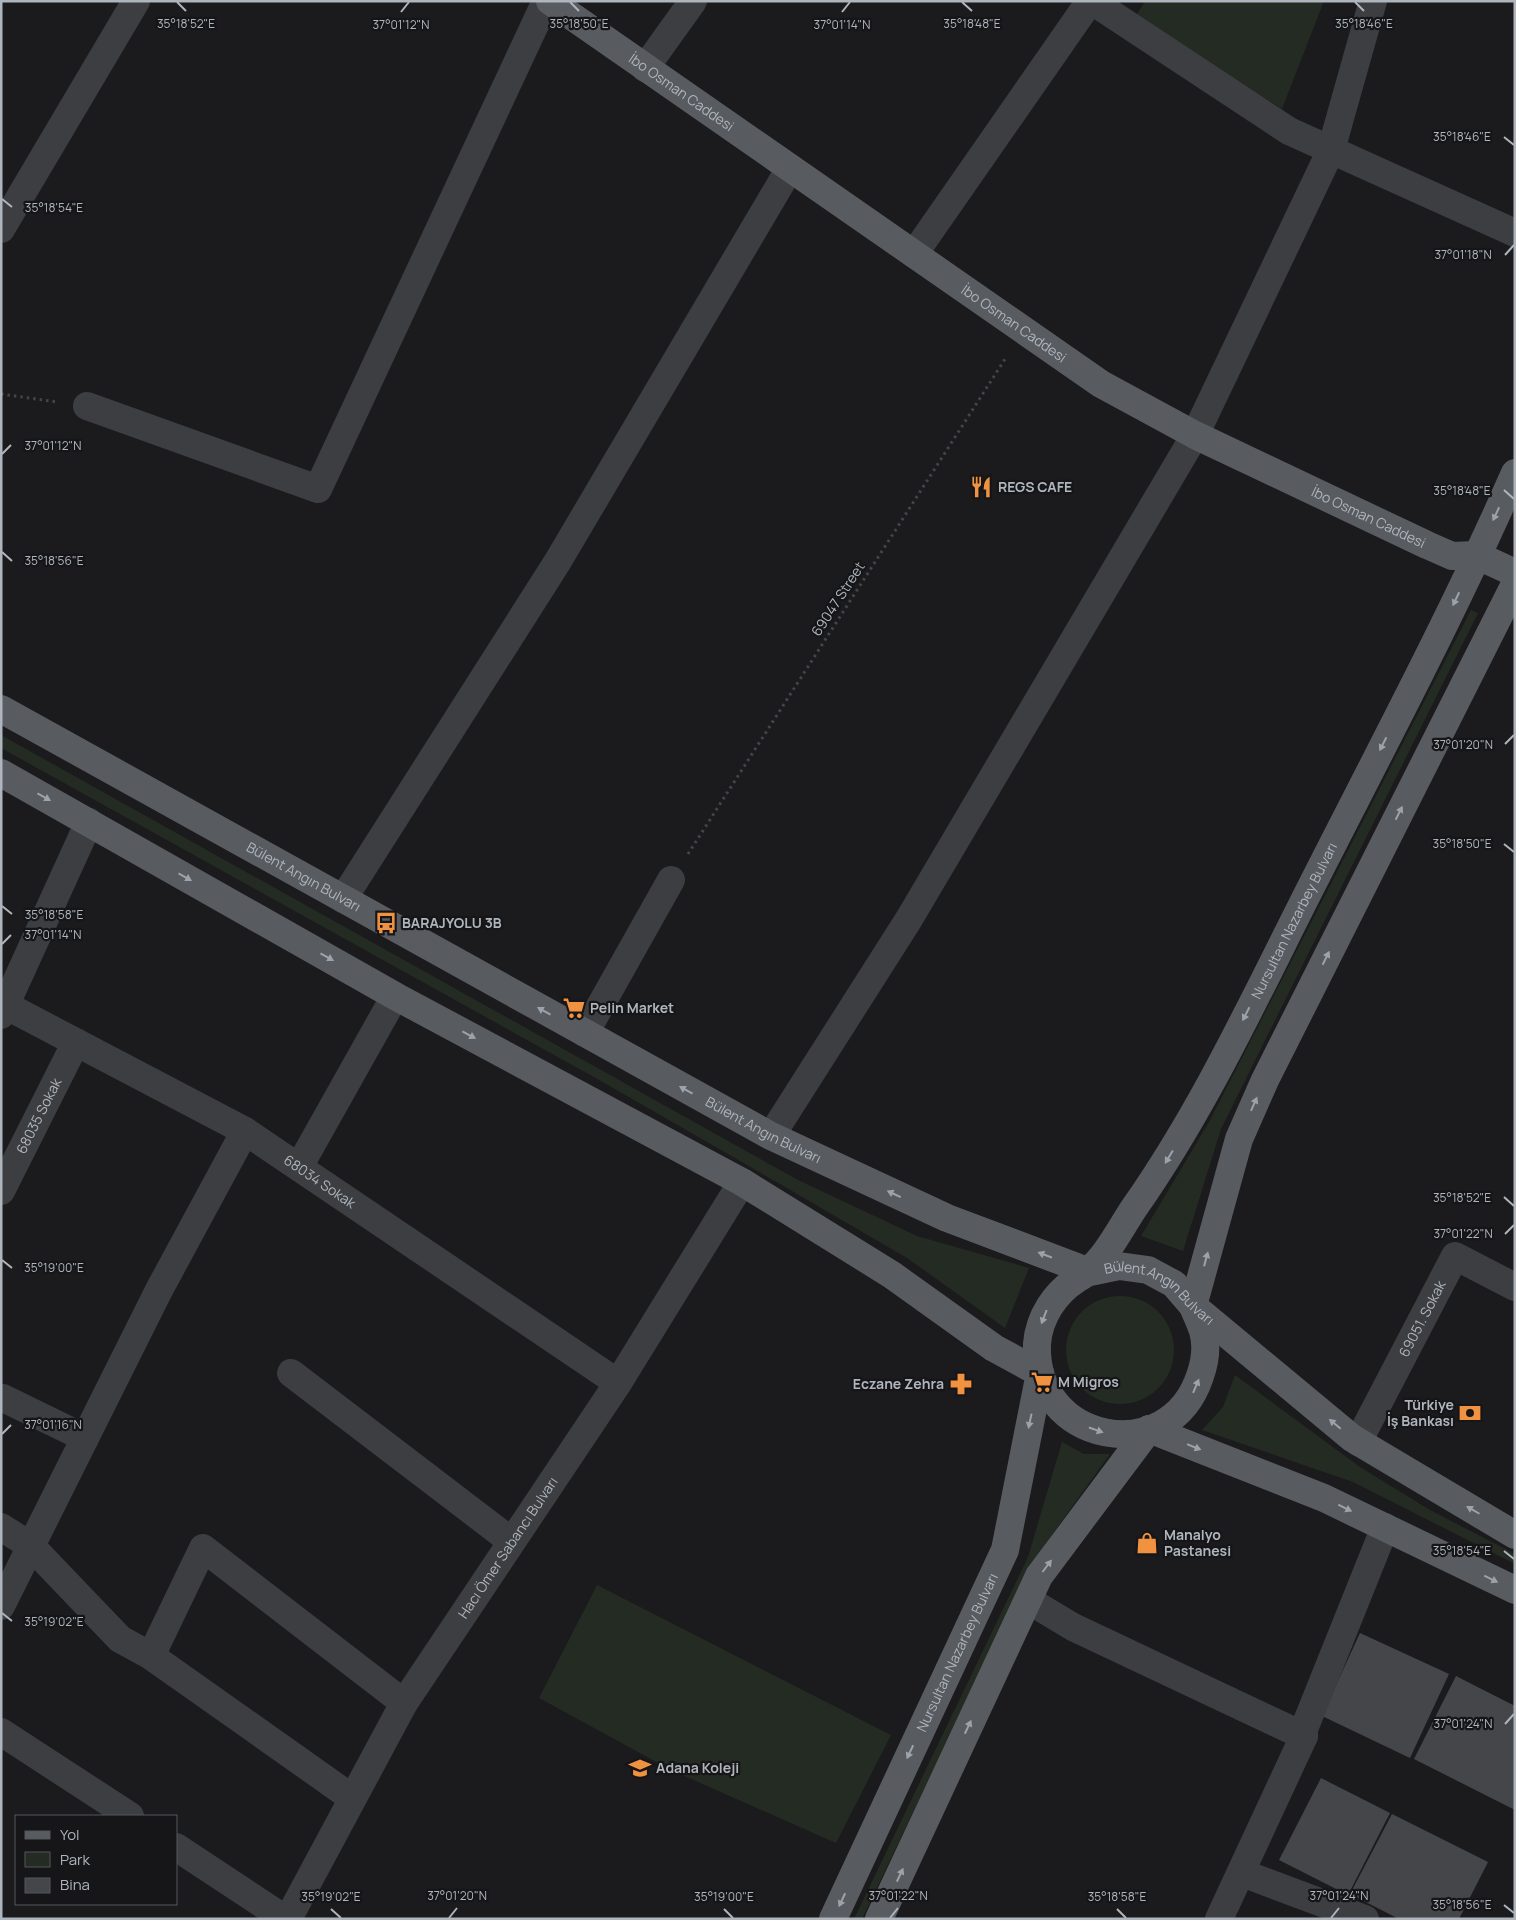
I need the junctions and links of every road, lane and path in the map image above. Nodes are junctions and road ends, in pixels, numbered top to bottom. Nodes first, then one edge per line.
1 (136, 1) edge
2 (548, 1) edge
3 (693, 1) edge
4 (1091, 1) edge
5 (1373, 1) edge
6 (645, 68) junction
7 (1331, 150) junction
8 (790, 168) junction
9 (1, 228) edge
10 (1515, 233) edge
11 (914, 254) junction
12 (1023, 330) junction
13 (1, 394) edge
14 (87, 406) joint
15 (1195, 435) junction
16 (1515, 473) edge
17 (1476, 555) junction
18 (1515, 573) edge
19 (1515, 584) edge
20 (1, 709) edge
21 (1, 774) edge
22 (89, 822) junction
23 (671, 880) joint
24 (343, 899) junction
25 (395, 996) junction
26 (4, 1011) edge
27 (585, 1033) junction
28 (76, 1042) junction
29 (245, 1131) junction
30 (770, 1136) junction
31 (299, 1167) junction
32 (742, 1182) junction
33 (1, 1191) edge
34 (1090, 1272) junction
35 (1515, 1288) edge
36 (1193, 1306) junction
37 (291, 1373) dead end
38 (1040, 1373) junction
39 (618, 1383) junction
40 (2, 1398) dead end
41 (1149, 1429) junction
42 (85, 1438) junction
43 (1358, 1442) junction
44 (1, 1527) edge
45 (1385, 1528) junction
46 (1515, 1535) edge
47 (511, 1541) junction
48 (31, 1546) junction
49 (1515, 1590) edge
50 (1028, 1600) junction
51 (1, 1606) edge
52 (151, 1656) junction
53 (404, 1703) junction
54 (1, 1732) edge
55 (1304, 1736) junction
56 (352, 1798) junction
57 (128, 1815) edge
58 (178, 1848) edge
59 (1242, 1873) junction
60 (286, 1919) edge
61 (833, 1919) edge
62 (879, 1919) edge
63 (1219, 1919) edge
64 (1365, 1919) edge

1 - 9 street
2 - 6 main road, İbo Osman Caddesi
2 - 14 street
3 - 6 street
4 - 7 street
4 - 11 street
5 - 7 street
6 - 8 main road, İbo Osman Caddesi
7 - 10 street
7 - 15 street
8 - 11 main road, İbo Osman Caddesi
8 - 24 street
11 - 12 main road, İbo Osman Caddesi
12 - 15 main road, İbo Osman Caddesi
12 - 23 path, 69047 Street
13 - 14 path
15 - 17 main road, İbo Osman Caddesi
15 - 30 street
16 -> 17 main road, Nursultan Nazarbey Bulvarı
17 - 18 main road, İbo Osman Caddesi
17 -> 34 main road, Nursultan Nazarbey Bulvarı
36 -> 19 main road
20 - 24 main road, Bülent Angın Bulvarı
21 -> 22 main road
22 -> 25 main road
22 - 26 street
23 - 27 street
27 -> 24 main road, Bülent Angın Bulvarı
25 - 31 street
25 -> 32 main road
26 - 28 street, 68034 Sokak
30 -> 27 main road, Bülent Angın Bulvarı
28 - 29 street, 68034 Sokak
28 - 33 street, 68035 Sokak
29 - 31 street, 68034 Sokak
29 - 42 street
34 -> 30 main road, Bülent Angın Bulvarı
31 - 39 street, 68034 Sokak
32 - 38 main road
32 - 39 street, Hacı Ömer Sabancı Bulvarı
34 - 36 main road, Bülent Angın Bulvarı
34 -> 38 main road
35 - 43 street, 69051. Sokak
41 -> 36 main road
43 -> 36 main road, Bülent Angın Bulvarı
37 - 47 street
38 -> 41 main road
38 -> 61 main road, Nursultan Nazarbey Bulvarı
39 - 47 street, Hacı Ömer Sabancı Bulvarı
40 - 42 street
41 -> 45 main road
50 -> 41 main road
42 - 48 street
46 -> 43 main road, Bülent Angın Bulvarı
44 - 48 street
45 -> 49 main road
45 - 55 street
47 - 53 street, Hacı Ömer Sabancı Bulvarı
48 - 51 street
48 - 52 street
50 - 55 street
62 -> 50 main road
52 - 53 street
52 - 56 street
53 - 56 street, Hacı Ömer Sabancı Bulvarı
54 - 57 street
55 - 59 street
56 - 60 street, Hacı Ömer Sabancı Bulvarı
58 - 60 street
59 - 63 street
59 - 64 street

